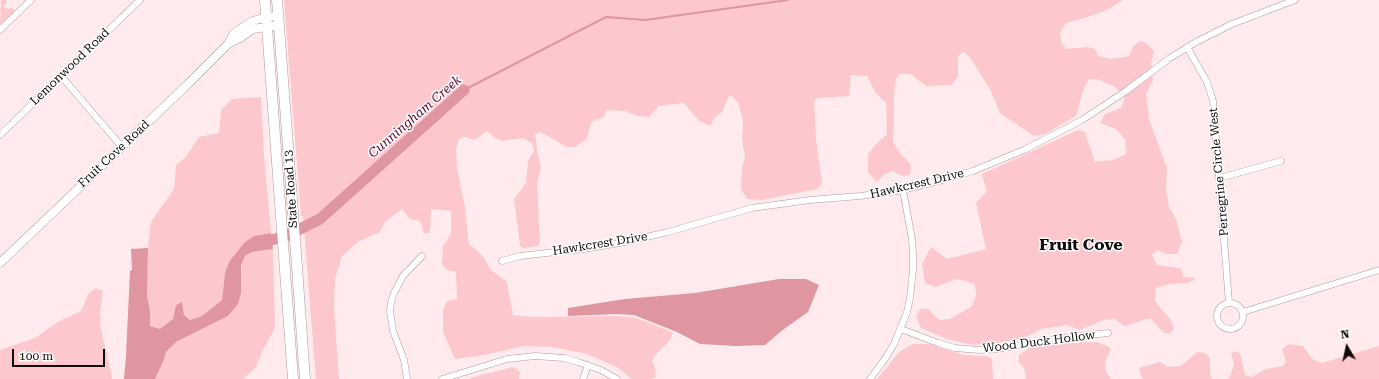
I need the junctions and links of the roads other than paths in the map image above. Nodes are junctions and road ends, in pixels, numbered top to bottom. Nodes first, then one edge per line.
1 (31, 0) edge
2 (140, 0) edge
3 (265, 0) edge
4 (277, 0) edge
5 (1295, 0) edge
6 (278, 20) junction
7 (267, 21) junction
8 (0, 30) edge
9 (1187, 47) junction
10 (61, 76) junction
11 (0, 135) edge
12 (122, 147) junction
13 (1281, 161) dead end
14 (1220, 178) junction
15 (902, 190) junction
16 (422, 256) dead end
17 (502, 261) dead end
18 (0, 263) edge
19 (1379, 270) edge
20 (1229, 303) junction
21 (1243, 312) junction
22 (901, 329) junction
23 (1108, 333) dead end
24 (588, 365) junction
25 (293, 379) edge
26 (304, 379) edge
27 (407, 379) edge
28 (442, 379) edge
29 (583, 379) edge
30 (617, 379) edge
31 (870, 379) edge

1 - 8 street
2 - 10 street, Lemonwood Road
3 - 7 main road, State Road 13
4 - 6 main road, State Road 13
5 - 9 street, Hawkcrest Drive
6 - 7 street, Fruit Cove Road
6 - 26 main road, State Road 13
7 - 12 street, Fruit Cove Road
7 - 25 main road, State Road 13
9 - 14 street, Perregrine Circle West
9 - 15 street, Hawkcrest Drive
10 - 11 street, Lemonwood Road
10 - 12 street
12 - 18 street, Fruit Cove Road
13 - 14 street
14 - 20 street, Perregrine Circle West
15 - 17 street, Hawkcrest Drive
15 - 22 street
16 - 27 street
19 - 21 street
20 - 21 street
20 - 21 street
22 - 23 street, Wood Duck Hollow
22 - 31 street
24 - 28 street
24 - 29 street
24 - 30 street

